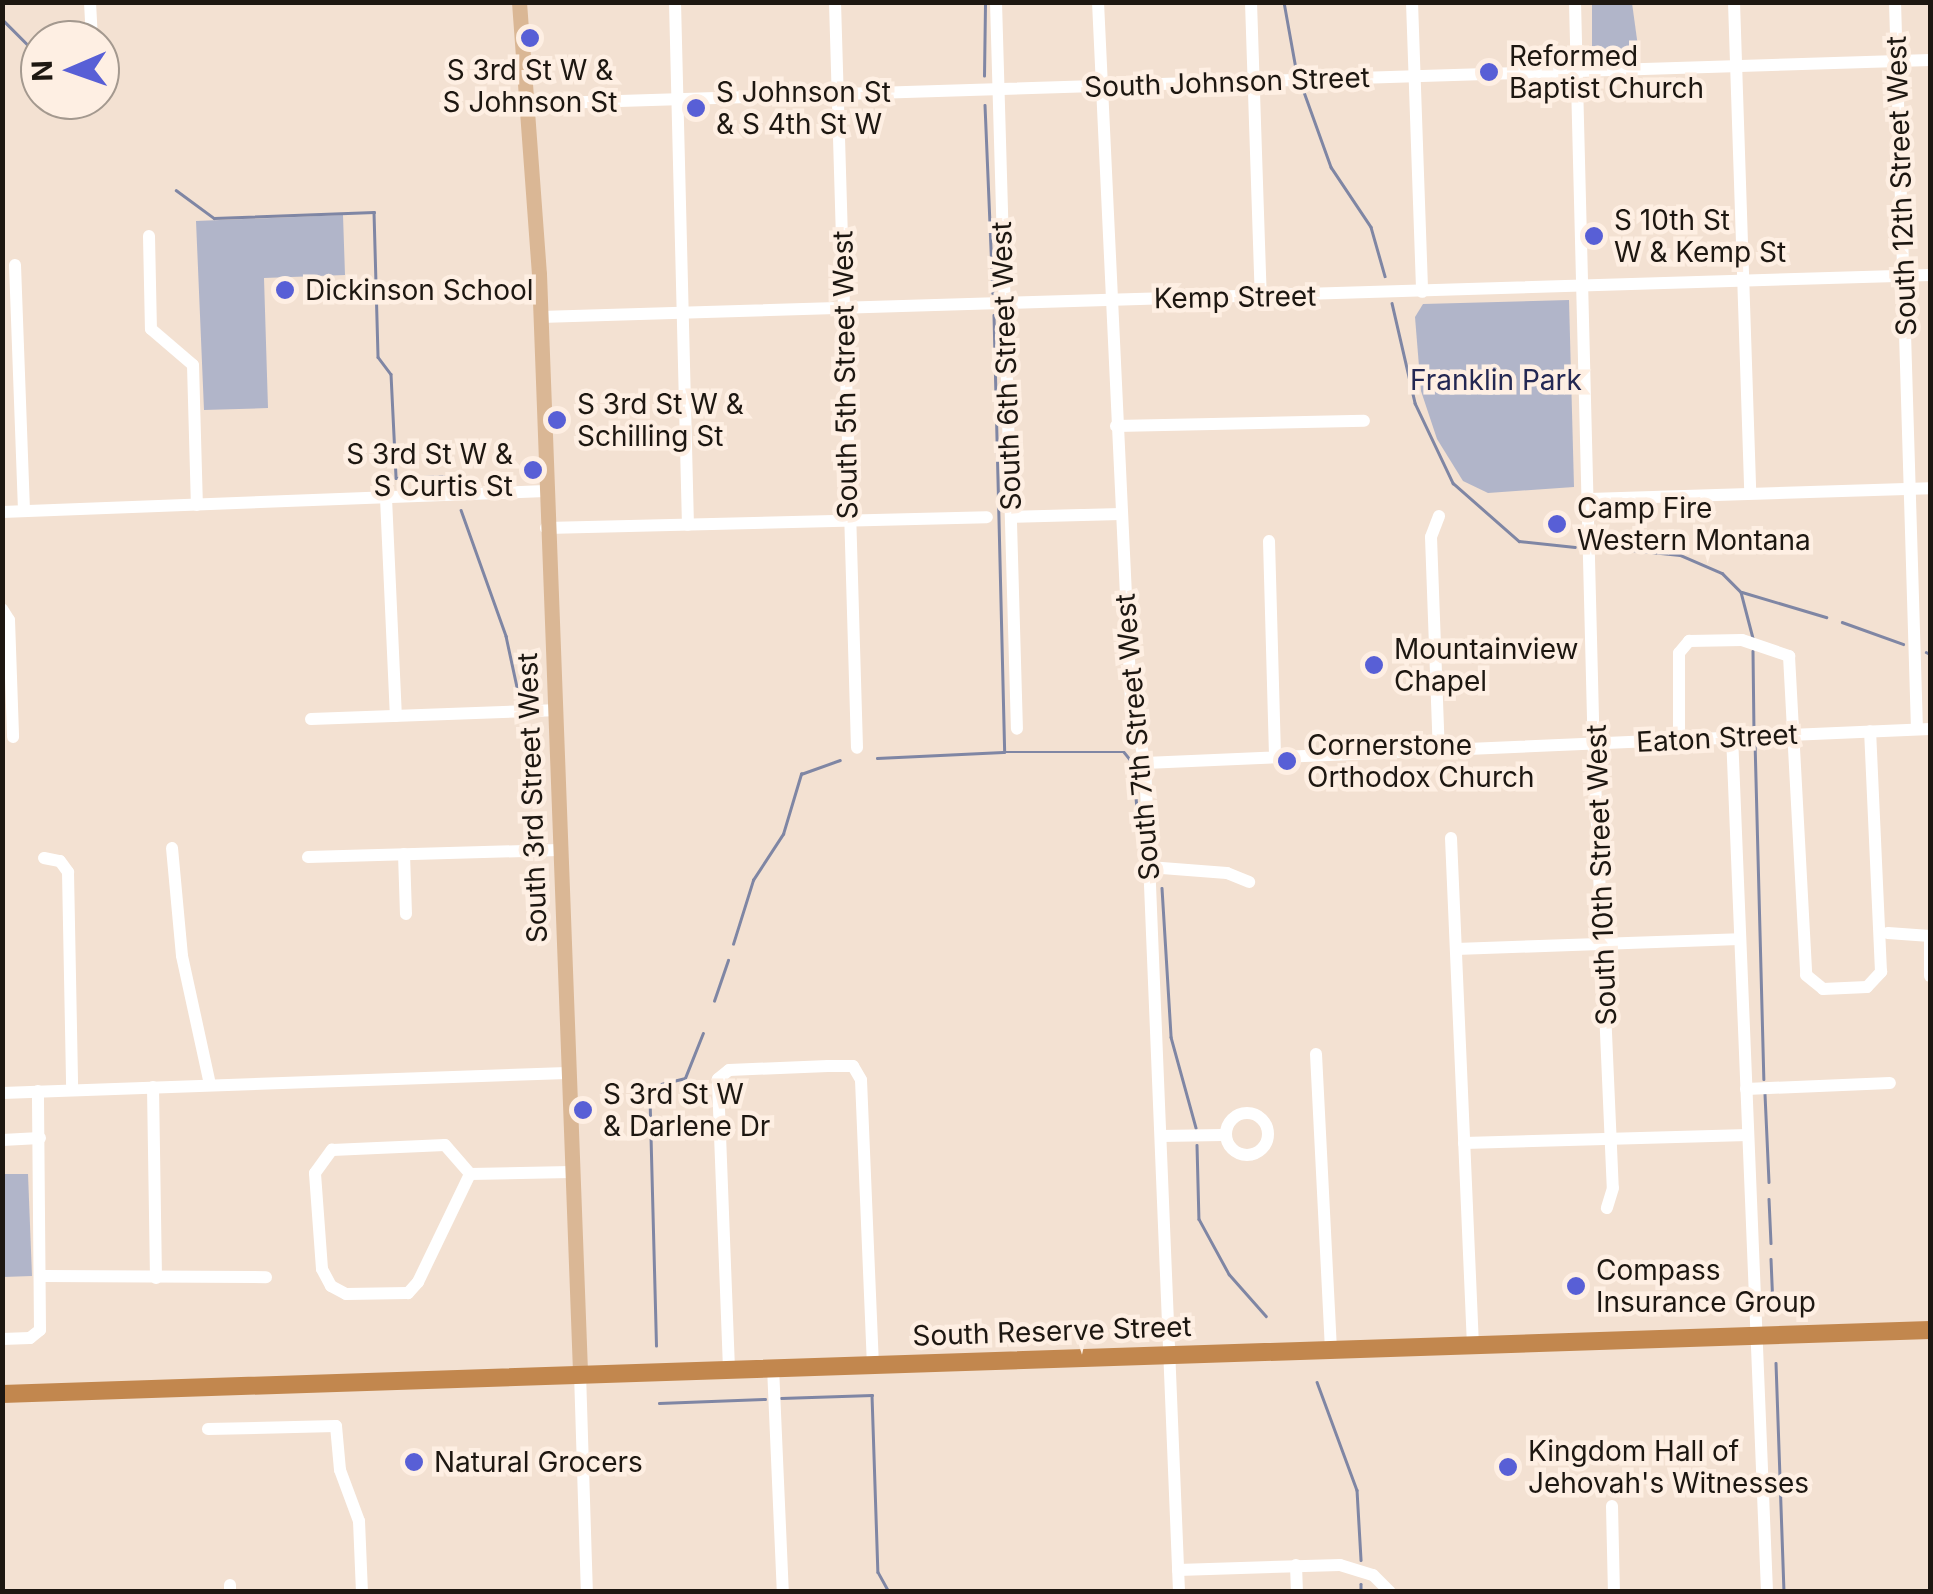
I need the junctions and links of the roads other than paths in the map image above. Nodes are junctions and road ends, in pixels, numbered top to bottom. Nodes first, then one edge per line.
1 (519, 2) edge
2 (675, 2) edge
3 (835, 2) edge
4 (996, 2) edge
5 (1098, 2) edge
6 (1251, 2) edge
7 (1412, 2) edge
8 (1575, 2) edge
9 (1734, 2) edge
10 (1895, 2) edge
11 (1897, 60) junction
12 (1930, 60) edge
13 (1736, 65) junction
14 (1577, 71) junction
15 (1414, 74) junction
16 (1255, 82) junction
17 (1101, 87) junction
18 (998, 90) junction
19 (839, 96) junction
20 (678, 100) junction
21 (523, 104) junction
22 (148, 236) dead end
23 (15, 265) dead end
24 (1930, 275) edge
25 (1903, 276) junction
26 (1744, 280) junction
27 (1584, 286) junction
28 (1422, 292) junction
29 (1261, 297) junction
30 (1108, 300) junction
31 (1005, 303) junction
32 (844, 310) junction
33 (683, 314) junction
34 (540, 317) junction
35 (1364, 420) dead end
36 (1116, 426) junction
37 (1930, 488) edge
38 (1910, 489) junction
39 (546, 492) junction
40 (1750, 493) junction
41 (386, 498) junction
42 (1590, 499) junction
43 (197, 506) junction
44 (24, 511) junction
45 (2, 512) edge
46 (1121, 514) junction
47 (1439, 516) dead end
48 (987, 517) dead end
49 (1012, 517) junction
50 (849, 520) junction
51 (688, 526) junction
52 (546, 528) junction
53 (1269, 541) dead end
54 (2, 608) edge
55 (553, 710) junction
56 (396, 716) junction
57 (311, 719) dead end
58 (1017, 729) dead end
59 (1924, 729) edge
60 (1870, 731) junction
61 (1795, 732) junction
62 (1732, 736) junction
63 (14, 738) dead end
64 (1679, 738) junction
65 (1595, 745) junction
66 (856, 748) dead end
67 (1439, 751) junction
68 (1275, 756) junction
69 (1145, 763) junction
70 (1450, 838) dead end
71 (172, 848) dead end
72 (559, 850) junction
73 (404, 854) junction
74 (308, 857) dead end
75 (44, 858) dead end
76 (1150, 866) junction
77 (1249, 882) dead end
78 (406, 914) dead end
79 (1888, 933) dead end
80 (1930, 936) edge
81 (1740, 939) junction
82 (1602, 943) junction
83 (1456, 948) junction
84 (1930, 976) edge
85 (1316, 1054) dead end
86 (566, 1072) junction
87 (1890, 1083) dead end
88 (210, 1084) junction
89 (153, 1087) junction
90 (1746, 1088) junction
91 (72, 1090) junction
92 (38, 1091) junction
93 (2, 1093) edge
94 (1223, 1135) dead end
95 (1748, 1135) junction
96 (1161, 1136) junction
97 (40, 1138) junction
98 (2, 1140) edge
99 (1611, 1142) junction
100 (1464, 1143) junction
101 (570, 1172) junction
102 (470, 1174) junction
103 (1607, 1208) dead end
104 (43, 1276) junction
105 (266, 1277) dead end
106 (156, 1278) junction
107 (1930, 1330) edge
108 (1758, 1335) junction
109 (2, 1338) edge
110 (1473, 1345) junction
111 (1331, 1350) junction
112 (1170, 1355) junction
113 (872, 1364) junction
114 (773, 1367) junction
115 (730, 1368) junction
116 (580, 1373) junction
117 (2, 1394) edge
118 (208, 1429) dead end
119 (1612, 1506) dead end
120 (1296, 1565) junction
121 (1178, 1570) junction
122 (362, 1592) edge
123 (588, 1592) edge
124 (782, 1592) edge
125 (1179, 1592) edge
126 (1297, 1592) edge
127 (1390, 1592) edge
128 (1614, 1592) edge
129 (1767, 1592) edge

1 - 21 main road, South 3rd Street West
2 - 20 street
3 - 19 street, South 5th Street West
4 - 18 street, South 6th Street West
5 - 17 street, South 7th Street West
6 - 16 street
7 - 15 street
8 - 14 street, South 10th Street West
9 - 13 street
10 - 11 street, South 12th Street West
11 - 12 street, South Johnson Street
11 - 13 street, South Johnson Street
11 - 25 street, South 12th Street West
13 - 14 street, South Johnson Street
13 - 26 street
14 - 15 street, South Johnson Street
14 - 27 street, South 10th Street West
15 - 16 street, South Johnson Street
15 - 28 street
16 - 17 street, South Johnson Street
16 - 29 street
17 - 18 street, South Johnson Street
17 - 30 street, South 7th Street West
18 - 19 street, South Johnson Street
18 - 31 street, South 6th Street West
19 - 20 street, South Johnson Street
19 - 32 street, South 5th Street West
20 - 21 street, South Johnson Street
20 - 33 street
21 - 34 main road, South 3rd Street West
22 - 43 street
23 - 44 street
24 - 25 street, Kemp Street
25 - 26 street, Kemp Street
25 - 38 street, South 12th Street West
26 - 27 street, Kemp Street
26 - 40 street
27 - 28 street, Kemp Street
27 - 42 street, South 10th Street West
28 - 29 street, Kemp Street
29 - 30 street, Kemp Street
30 - 31 street, Kemp Street
30 - 36 street, South 7th Street West
31 - 32 street, Kemp Street
31 - 49 street, South 6th Street West
32 - 33 street, Kemp Street
32 - 50 street, South 5th Street West
33 - 34 street, Kemp Street
33 - 51 street
34 - 39 main road, South 3rd Street West
35 - 36 street
36 - 46 street, South 7th Street West
37 - 38 street
38 - 40 street
38 - 59 street, South 12th Street West
39 - 41 street
39 - 52 main road, South 3rd Street West
40 - 42 street
41 - 43 street
41 - 56 street
42 - 65 street, South 10th Street West
43 - 44 street
44 - 45 street
46 - 49 street
46 - 69 street, South 7th Street West
47 - 67 street
48 - 50 street
49 - 58 street, South 6th Street West
50 - 51 street
50 - 66 street, South 5th Street West
51 - 52 street
52 - 55 main road, South 3rd Street West
53 - 68 street
54 - 63 street
55 - 56 street
55 - 72 main road, South 3rd Street West
56 - 57 street
59 - 60 street, Eaton Street
60 - 61 street, Eaton Street
60 - 61 street
61 - 62 street, Eaton Street
61 - 64 street
62 - 64 street, Eaton Street
62 - 81 street
64 - 65 street, Eaton Street
65 - 67 street, Eaton Street
65 - 82 street, South 10th Street West
67 - 68 street, Eaton Street
68 - 69 street, Eaton Street
69 - 76 street, South 7th Street West
70 - 83 street
71 - 88 street
72 - 73 street
72 - 86 main road, South 3rd Street West
73 - 74 street
73 - 78 street
75 - 91 street
76 - 77 street
76 - 96 street, South 7th Street West
79 - 80 street
80 - 84 street
81 - 82 street
81 - 90 street
82 - 83 street
82 - 99 street, South 10th Street West
83 - 100 street
85 - 111 street
86 - 88 street
86 - 101 main road, South 3rd Street West
87 - 90 street
88 - 89 street
89 - 91 street
89 - 106 street
90 - 95 street
91 - 92 street
92 - 93 street
92 - 97 street
94 - 96 street
95 - 99 street
95 - 108 street
96 - 112 street, South 7th Street West
97 - 98 street
97 - 104 street
99 - 100 street
99 - 103 street, South 10th Street West
100 - 110 street
101 - 102 street
101 - 116 main road, South 3rd Street West
102 - 102 street
104 - 106 street
104 - 109 street
105 - 106 street
107 - 108 highway, South Reserve Street
108 - 110 highway, South Reserve Street
108 - 129 street
110 - 111 highway, South Reserve Street
111 - 112 highway, South Reserve Street
112 - 113 highway, South Reserve Street
112 - 121 street, South 7th Street West
113 - 114 highway, South Reserve Street
113 - 115 street
114 - 115 highway, South Reserve Street
114 - 124 street
115 - 116 highway, South Reserve Street
116 - 117 highway, South Reserve Street
116 - 123 street, South 3rd Street West
118 - 122 street
119 - 128 street
120 - 121 street
120 - 126 street
120 - 127 street
121 - 125 street, South 7th Street West

